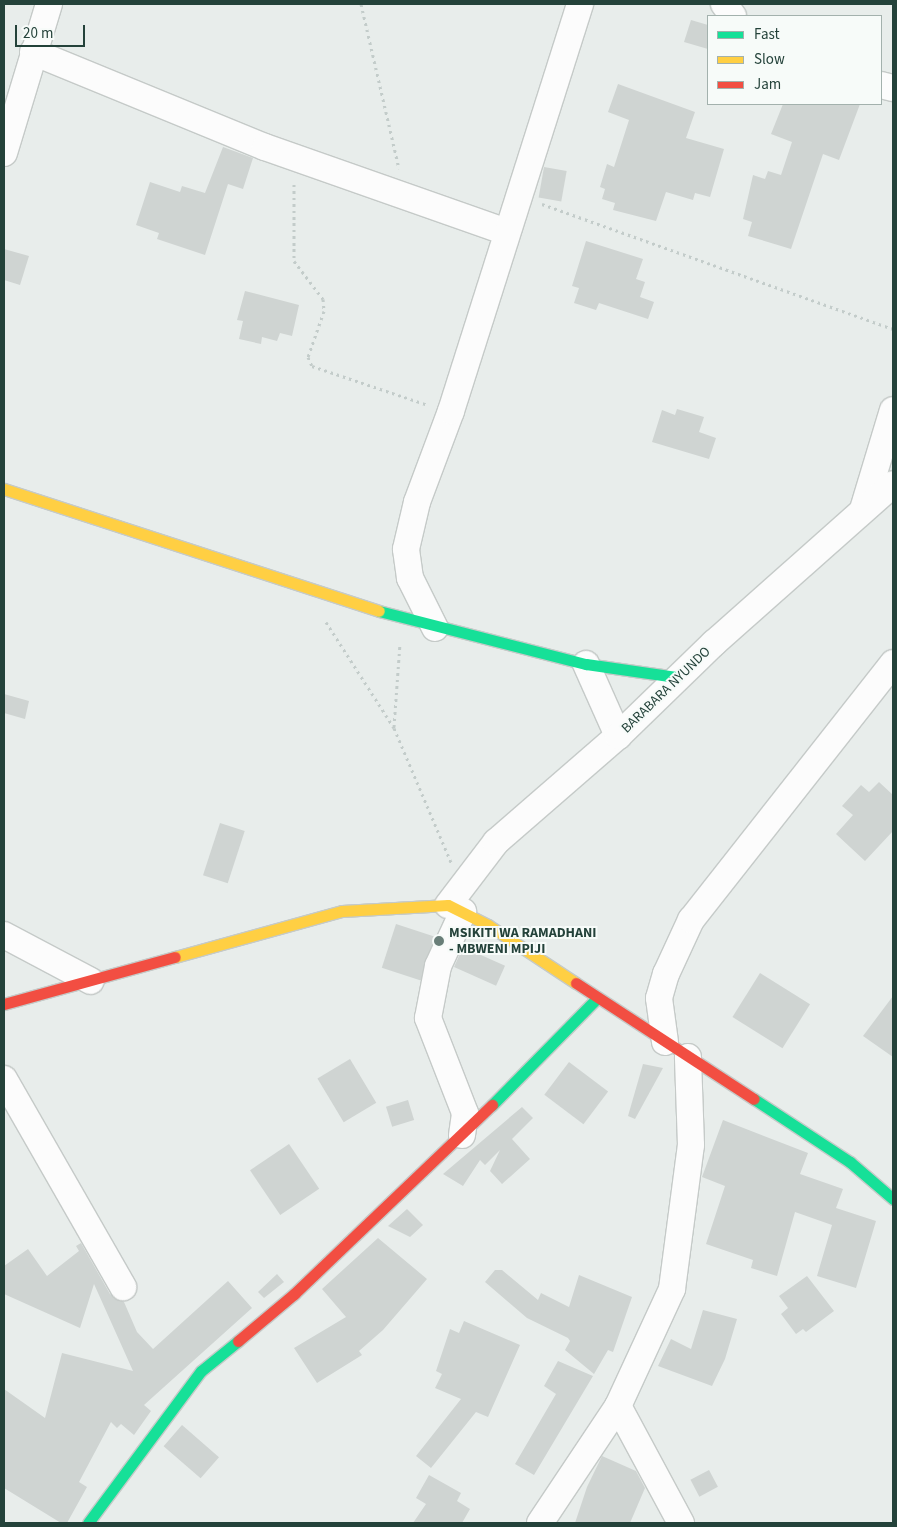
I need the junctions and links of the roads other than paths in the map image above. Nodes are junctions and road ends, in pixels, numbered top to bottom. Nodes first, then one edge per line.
1 (49, 4) edge
2 (580, 4) edge
3 (724, 4) edge
4 (732, 15) edge
5 (33, 52) junction
6 (4, 153) edge
7 (506, 232) junction
8 (893, 410) edge
9 (893, 484) edge
10 (4, 489) edge
11 (864, 506) junction
12 (435, 628) junction
13 (893, 663) edge
14 (586, 664) junction
15 (676, 677) junction
16 (618, 736) junction
17 (457, 901) junction
18 (4, 936) edge
19 (91, 982) junction
20 (597, 998) junction
21 (4, 1004) edge
22 (665, 1042) junction
23 (688, 1057) junction
24 (4, 1080) edge
25 (462, 1135) junction
26 (893, 1199) edge
27 (123, 1287) dead end
28 (618, 1406) junction
29 (88, 1523) edge
30 (540, 1523) edge
31 (681, 1523) edge

1 - 5 street
2 - 7 street
3 - 4 street
5 - 6 street
5 - 7 street
7 - 12 street
8 - 11 street
9 - 11 street, BARABARA NYUNDO
10 - 12 street
11 - 15 street, BARABARA NYUNDO
12 - 14 street
13 - 22 street
14 - 15 street
14 - 16 street
15 - 16 street, BARABARA NYUNDO
16 - 17 street, BARABARA NYUNDO
17 - 19 street
17 - 20 street
17 - 25 street, BARABARA NYUNDO
18 - 19 street
19 - 21 street
20 - 22 street
20 - 25 street
22 - 23 street
23 - 26 street
23 - 28 street
24 - 27 street
25 - 29 street
28 - 30 street
28 - 31 street

